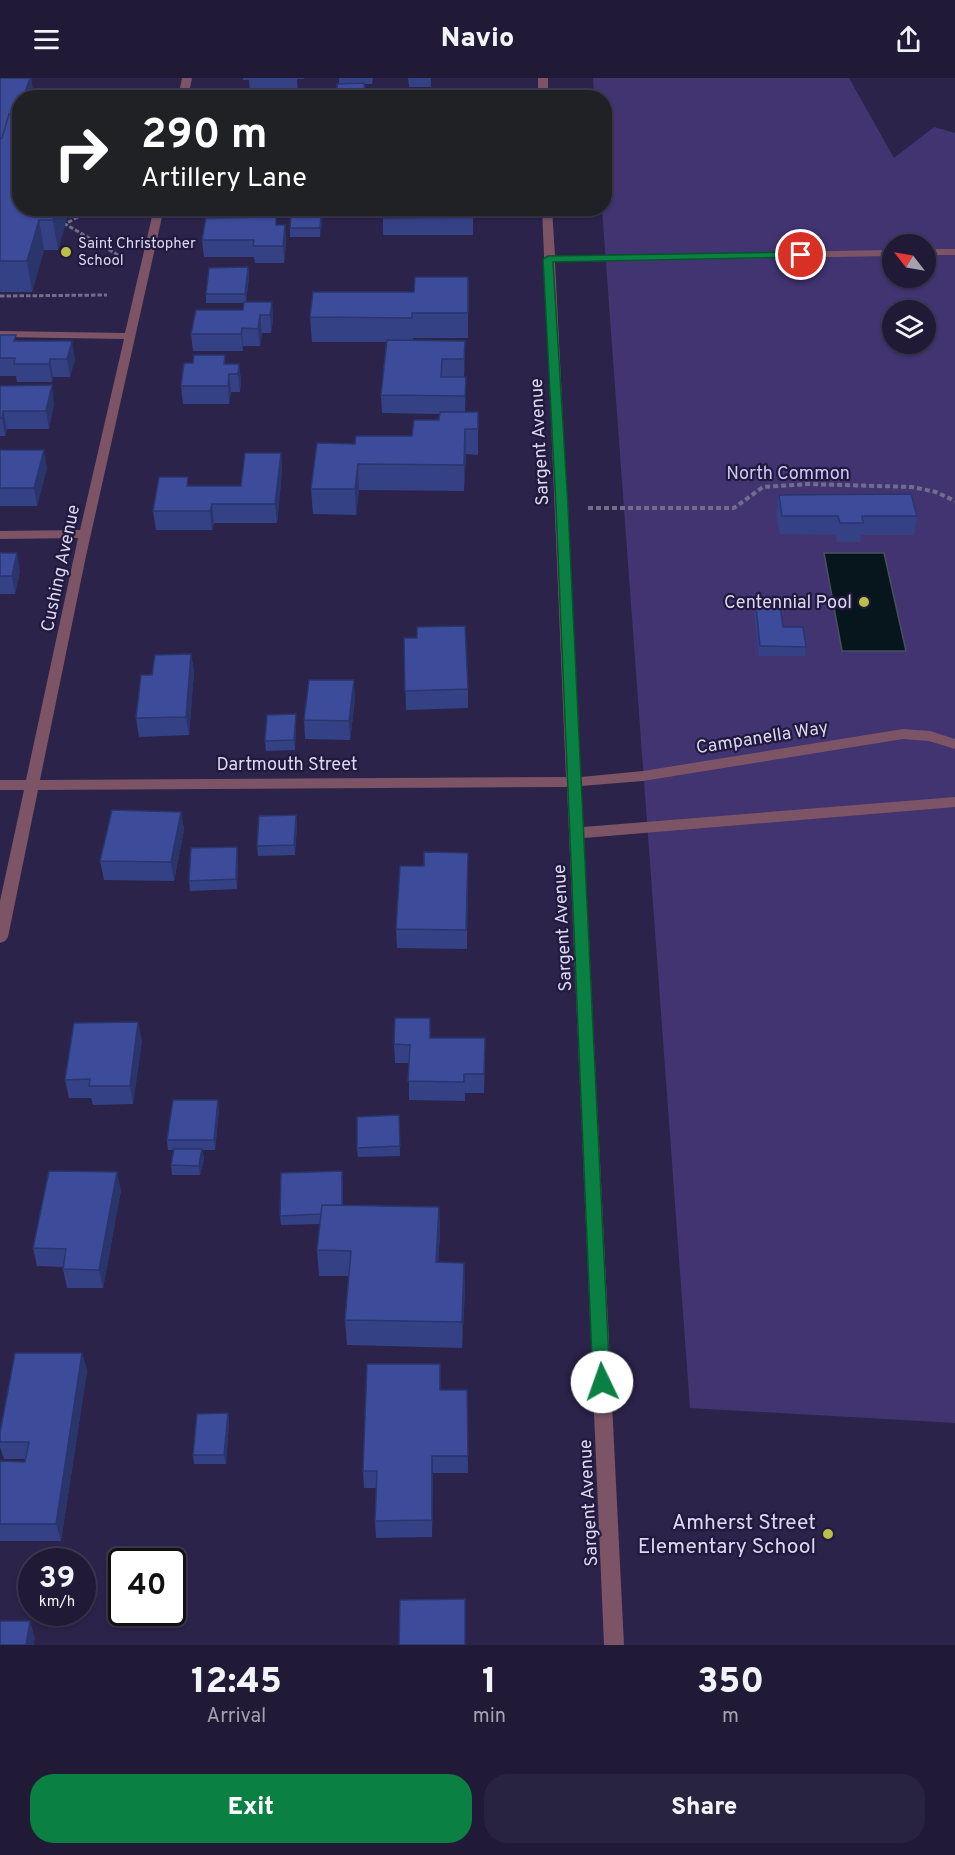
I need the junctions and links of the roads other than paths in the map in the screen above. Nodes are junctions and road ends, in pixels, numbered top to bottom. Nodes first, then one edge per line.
1 (157, 216) edge
2 (546, 216) edge
3 (936, 252) edge
4 (955, 252) edge
5 (882, 253) edge
6 (548, 259) junction
7 (0, 334) edge
8 (131, 336) junction
9 (86, 534) junction
10 (0, 535) edge
11 (955, 744) edge
12 (574, 782) junction
13 (0, 785) edge
14 (32, 785) junction
15 (955, 802) edge
16 (577, 833) junction
17 (0, 937) edge
18 (614, 1645) edge

1 - 8 street, Cushing Avenue
2 - 6 street, Sargent Avenue
3 - 4 street
5 - 6 street
6 - 12 street, Sargent Avenue
7 - 8 street
8 - 9 street, Cushing Avenue
9 - 10 street
9 - 14 street, Cushing Avenue
11 - 12 street, Campanella Way
12 - 14 street, Dartmouth Street
12 - 16 street, Sargent Avenue
13 - 14 street, Dartmouth Street
14 - 17 street, Cushing Avenue
15 - 16 street
16 - 18 street, Sargent Avenue

